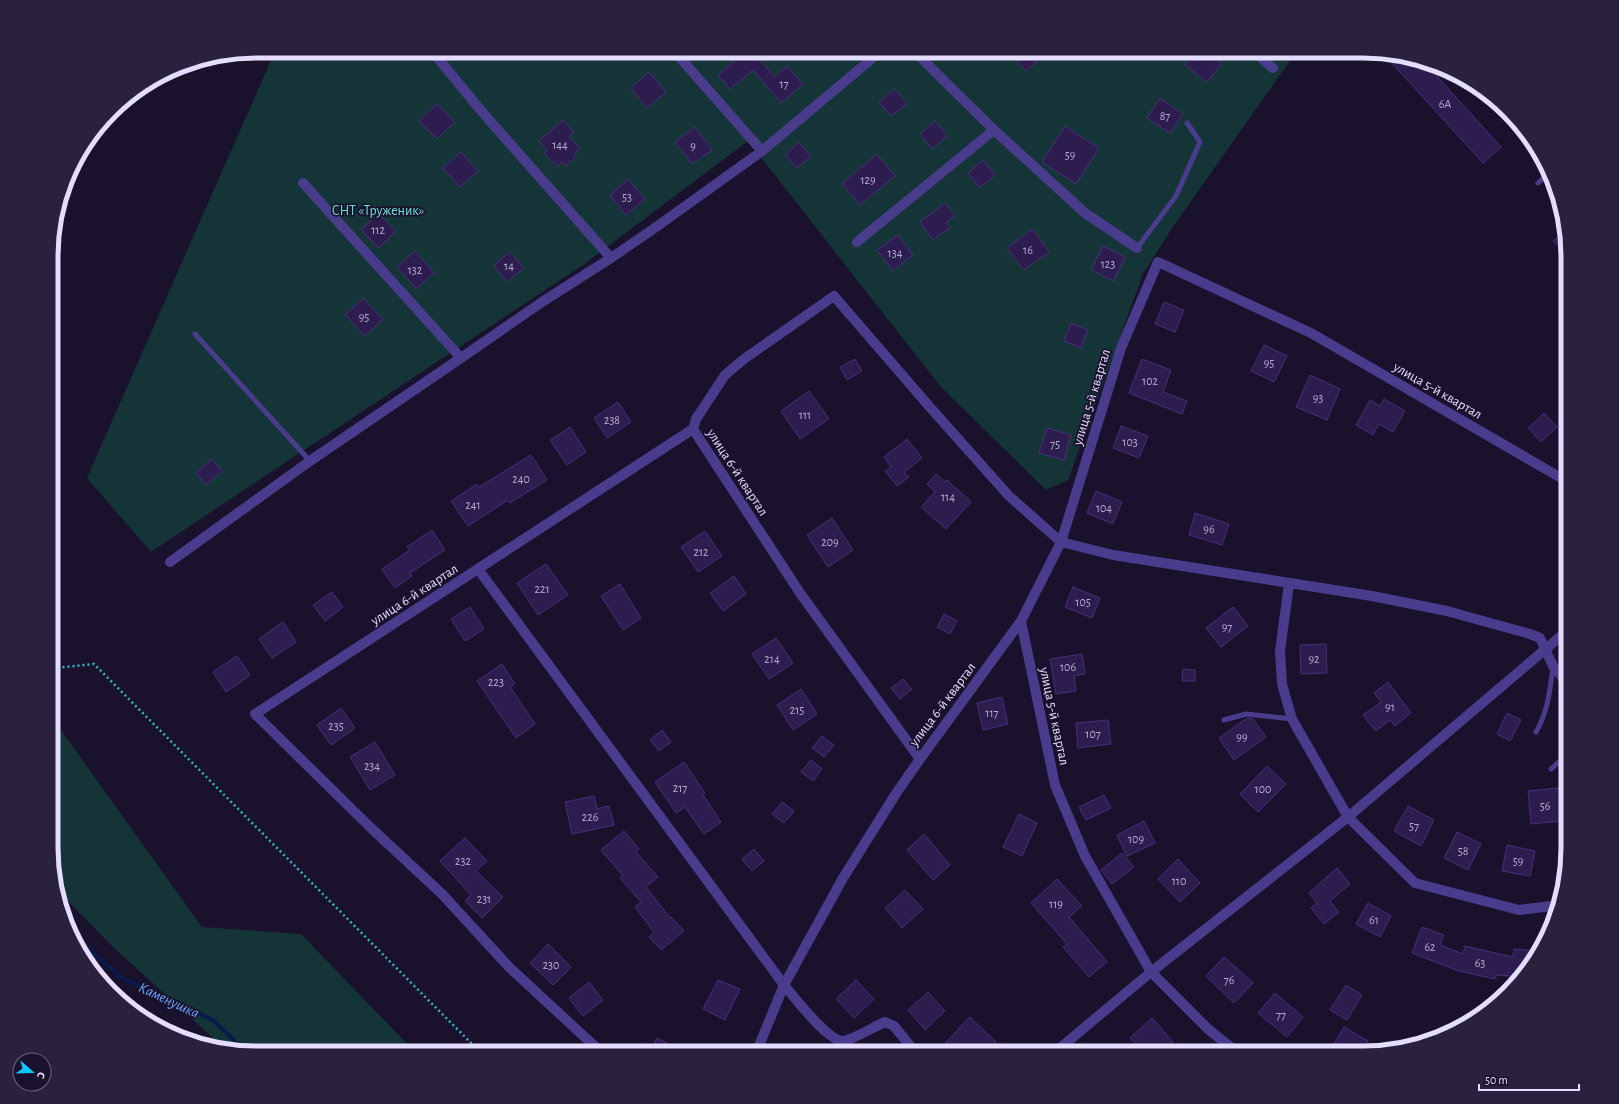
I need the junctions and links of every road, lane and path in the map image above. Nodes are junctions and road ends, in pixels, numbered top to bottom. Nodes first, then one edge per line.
1 (438, 58) edge
2 (680, 58) edge
3 (873, 58) edge
4 (921, 58) edge
5 (1261, 58) edge
6 (1273, 68) dead end
7 (1187, 123) dead end
8 (994, 130) junction
9 (762, 151) junction
10 (1545, 177) edge
11 (1538, 182) dead end
12 (303, 183) dead end
13 (858, 242) dead end
14 (1137, 248) joint
15 (611, 258) junction
16 (195, 334) dead end
17 (461, 358) junction
18 (692, 429) junction
19 (310, 461) junction
20 (1561, 478) edge
21 (1062, 542) junction
22 (170, 562) dead end
23 (478, 569) junction
24 (1289, 584) junction
25 (1021, 621) junction
26 (1561, 636) edge
27 (1544, 650) junction
28 (1553, 666) junction
29 (58, 668) edge
30 (1561, 676) edge
31 (1292, 719) junction
32 (1224, 720) dead end
33 (1536, 732) dead end
34 (920, 759) junction
35 (1561, 760) edge
36 (1551, 769) dead end
37 (1348, 817) junction
38 (1553, 906) edge
39 (1151, 972) junction
40 (784, 985) junction
41 (474, 1046) edge
42 (594, 1046) edge
43 (759, 1046) edge
44 (910, 1046) edge
45 (1062, 1046) edge
46 (1229, 1046) edge

1 - 15 street
2 - 9 street
3 - 9 street
4 - 8 street
5 - 6 street
7 - 14 lane
8 - 13 street
8 - 14 street
9 - 15 street
10 - 11 lane
12 - 17 street
15 - 17 street
16 - 19 lane
17 - 19 street
18 - 21 street
18 - 23 street, улица 6-й квартал
18 - 34 street, улица 6-й квартал
19 - 22 street
20 - 21 street, улица 5-й квартал
21 - 24 street
21 - 25 street, улица 5-й квартал
23 - 40 street
23 - 42 street, улица 6-й квартал
24 - 27 street
24 - 31 street
25 - 34 street, улица 6-й квартал
25 - 39 street, улица 5-й квартал
26 - 27 street
27 - 28 street
27 - 37 street
28 - 30 street
28 - 33 lane
29 - 41 path
31 - 32 lane
31 - 37 street
34 - 40 street
35 - 36 lane
37 - 38 street
37 - 39 street
39 - 45 street
39 - 46 street, улица 5-й квартал
40 - 43 street
40 - 44 street

